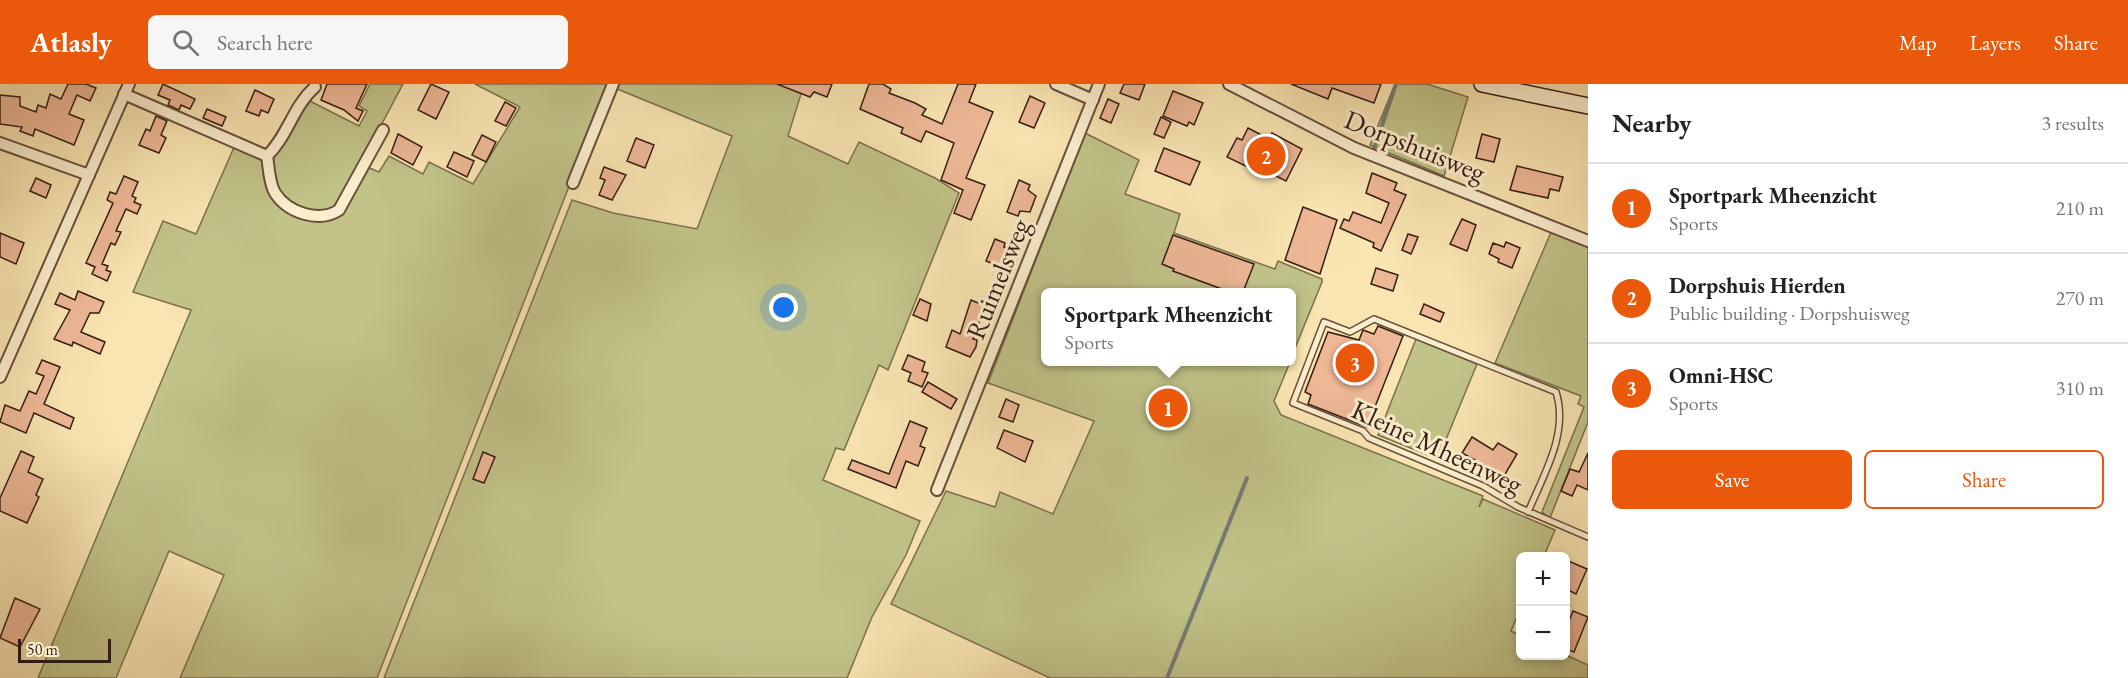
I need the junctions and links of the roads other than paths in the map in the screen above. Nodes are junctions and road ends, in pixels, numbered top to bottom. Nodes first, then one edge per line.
1 (613, 84) edge
2 (1056, 84) edge
3 (1099, 84) edge
4 (1229, 84) edge
5 (1482, 84) edge
6 (315, 87) dead end
7 (126, 89) edge
8 (1093, 100) junction
9 (1588, 106) edge
10 (383, 130) dead end
11 (0, 143) edge
12 (267, 156) junction
13 (88, 175) junction
14 (573, 183) dead end
15 (1588, 240) edge
16 (2, 369) edge
17 (937, 490) dead end
18 (1528, 512) junction
19 (1588, 537) edge

1 - 14 street
2 - 8 street
3 - 8 street, Ruimelsweg
4 - 15 street, Dorpshuisweg
5 - 9 main road
6 - 12 street
7 - 12 street
7 - 13 street
8 - 17 street, Ruimelsweg
10 - 12 street
11 - 13 street
13 - 16 street
18 - 18 lane, Kleine Mheenweg
18 - 19 lane, Kleine Mheenweg

